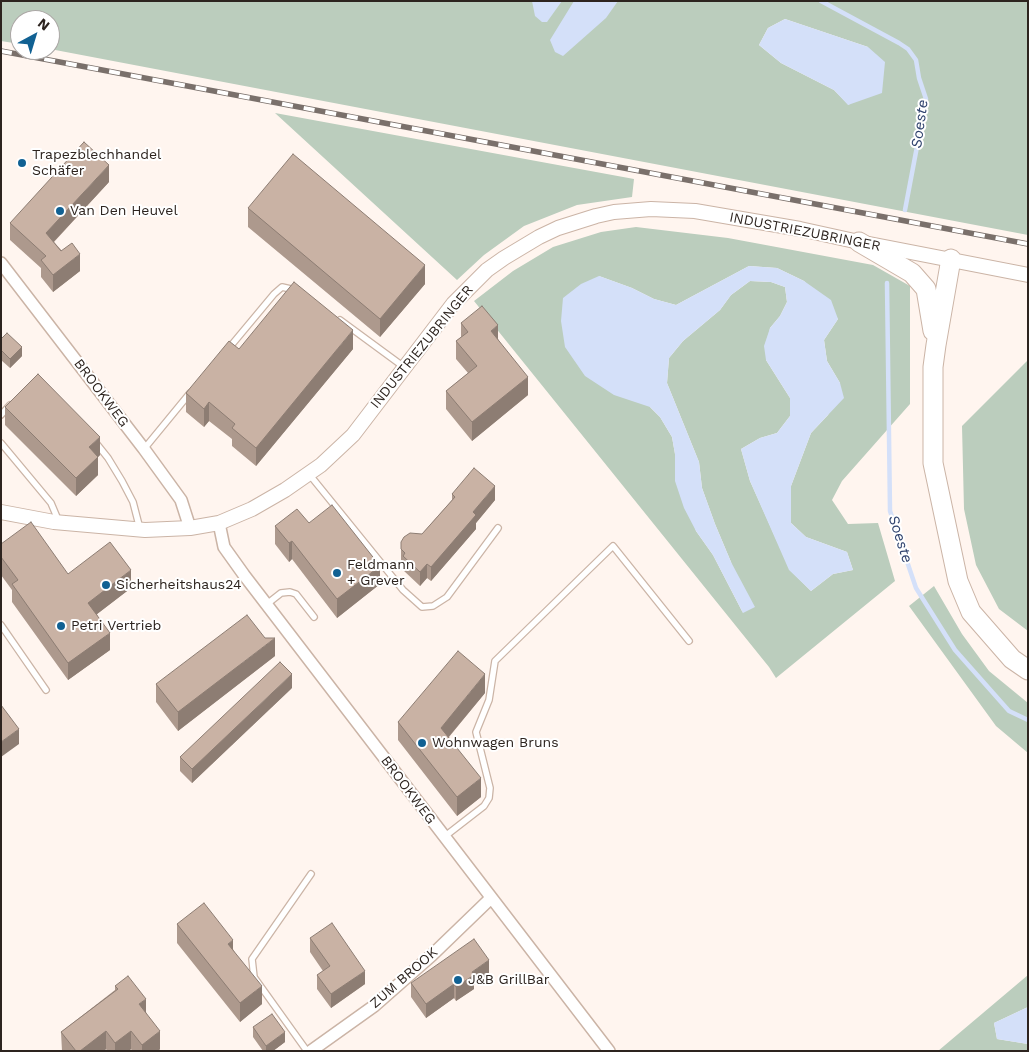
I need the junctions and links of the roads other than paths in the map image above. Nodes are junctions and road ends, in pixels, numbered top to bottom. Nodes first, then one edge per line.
1 (860, 242) junction
2 (951, 259) junction
3 (1, 263) edge
4 (1028, 275) edge
5 (303, 295) edge
6 (338, 318) edge
7 (936, 345) junction
8 (224, 353) edge
9 (404, 367) junction
10 (193, 390) edge
11 (12, 403) edge
12 (1, 414) edge
13 (91, 436) edge
14 (1, 443) edge
15 (144, 449) junction
16 (309, 474) junction
17 (1, 512) edge
18 (59, 522) junction
19 (219, 523) junction
20 (190, 528) junction
21 (498, 528) dead end
22 (140, 529) junction
23 (267, 604) junction
24 (314, 617) dead end
25 (1, 625) edge
26 (991, 634) junction
27 (688, 642) dead end
28 (1028, 654) edge
29 (1028, 670) edge
30 (46, 690) dead end
31 (444, 837) junction
32 (311, 874) dead end
33 (491, 898) junction
34 (309, 1051) edge
35 (609, 1051) edge

1 - 2 street, INDUSTRIEZUBRINGER
1 - 7 highway
1 - 9 street, INDUSTRIEZUBRINGER
2 - 4 street, INDUSTRIEZUBRINGER
2 - 7 highway
3 - 15 street, BROOKWEG
5 - 8 lane
6 - 9 lane
7 - 26 highway
9 - 16 street, INDUSTRIEZUBRINGER
10 - 15 lane
11 - 12 lane
13 - 22 lane
14 - 18 lane
15 - 20 street, BROOKWEG
16 - 19 street, INDUSTRIEZUBRINGER
16 - 21 lane
17 - 18 street, INDUSTRIEZUBRINGER
18 - 22 street, INDUSTRIEZUBRINGER
19 - 20 street, INDUSTRIEZUBRINGER
19 - 23 street, BROOKWEG
20 - 22 street, INDUSTRIEZUBRINGER
23 - 24 lane
23 - 31 street, BROOKWEG
25 - 30 lane
26 - 28 highway
26 - 29 highway
27 - 31 lane
31 - 33 street, BROOKWEG
32 - 34 lane
33 - 34 street, ZUM BROOK
33 - 35 street, BROOKWEG

